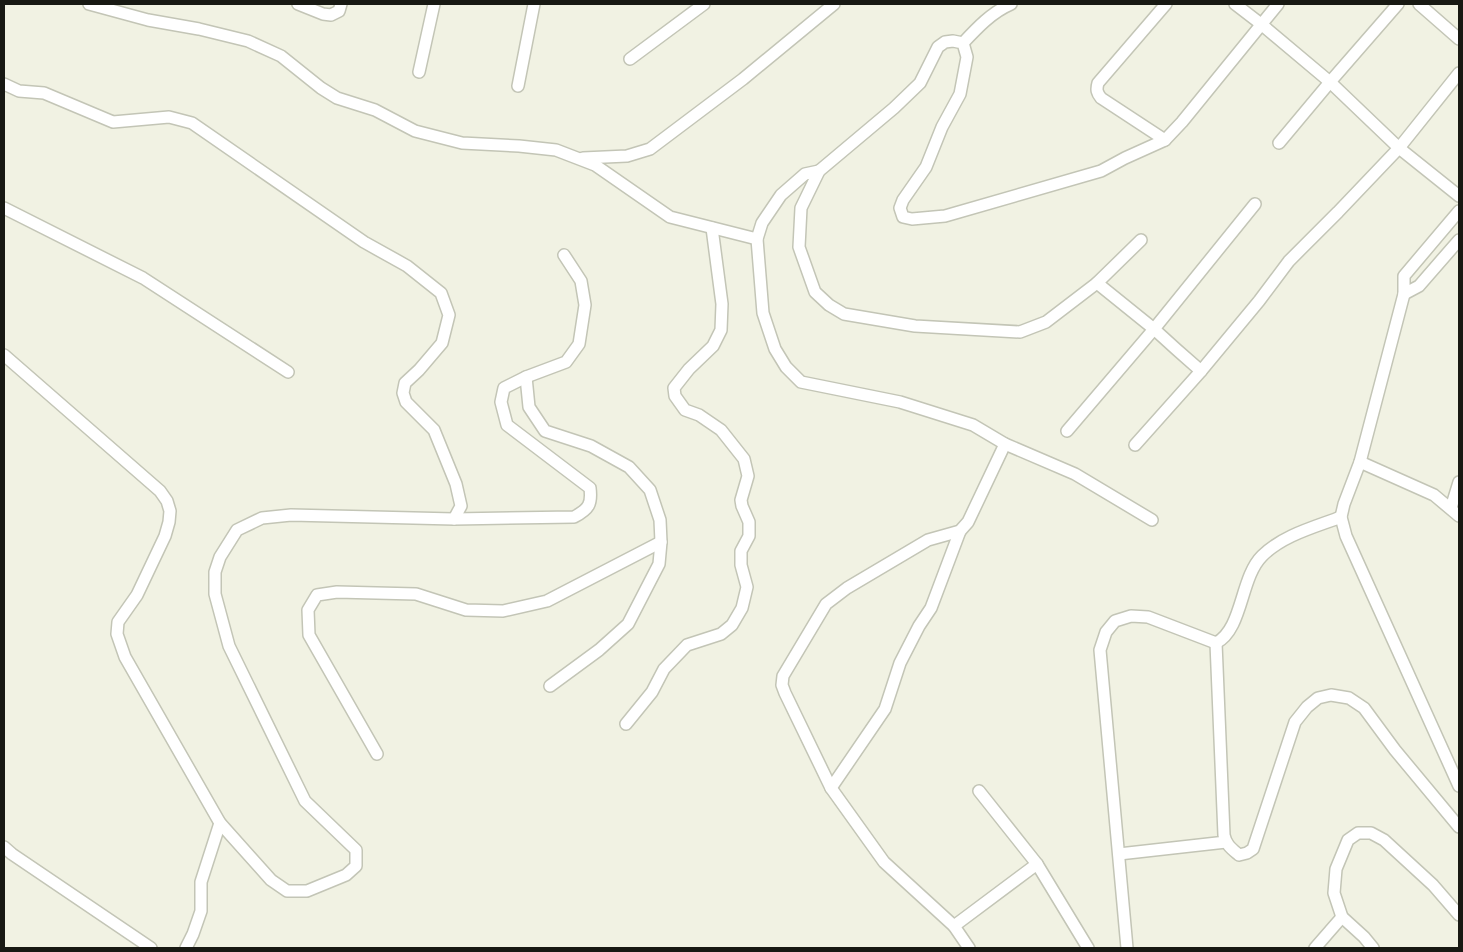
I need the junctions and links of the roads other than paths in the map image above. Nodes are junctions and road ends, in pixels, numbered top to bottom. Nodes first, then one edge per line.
1 (89, 4) edge
2 (298, 4) edge
3 (341, 4) edge
4 (434, 4) edge
5 (534, 4) edge
6 (704, 4) edge
7 (834, 4) edge
8 (1011, 4) edge
9 (1166, 4) edge
10 (1235, 4) edge
11 (1278, 4) edge
12 (1398, 4) edge
13 (1419, 4) edge
14 (1262, 24) junction
15 (1459, 39) edge
16 (963, 43) junction
17 (630, 59) dead end
18 (419, 72) dead end
19 (1459, 73) edge
20 (1330, 82) junction
21 (4, 84) edge
22 (518, 86) dead end
23 (1165, 140) junction
24 (1279, 142) dead end
25 (1399, 148) junction
26 (576, 158) junction
27 (819, 170) junction
28 (1459, 196) edge
29 (1255, 204) dead end
30 (4, 208) edge
31 (1459, 211) edge
32 (712, 228) junction
33 (757, 239) junction
34 (1141, 240) dead end
35 (1459, 240) edge
36 (564, 255) dead end
37 (1097, 283) junction
38 (1404, 294) junction
39 (1154, 329) junction
40 (4, 355) edge
41 (1201, 371) junction
42 (288, 372) dead end
43 (526, 377) junction
44 (1067, 431) dead end
45 (1005, 444) junction
46 (1135, 445) dead end
47 (1360, 462) junction
48 (1459, 482) edge
49 (1455, 512) edge
50 (1342, 517) junction
51 (454, 520) junction
52 (1152, 520) dead end
53 (960, 531) junction
54 (661, 542) junction
55 (1216, 643) junction
56 (550, 686) dead end
57 (626, 724) dead end
58 (377, 754) dead end
59 (1459, 786) edge
60 (831, 788) junction
61 (979, 791) dead end
62 (220, 823) junction
63 (1459, 827) edge
64 (1226, 842) junction
65 (4, 847) edge
66 (1118, 854) junction
67 (1037, 864) junction
68 (1459, 915) edge
69 (1342, 918) junction
70 (954, 926) junction
71 (151, 948) edge
72 (186, 948) edge
73 (969, 948) edge
74 (1088, 948) edge
75 (1127, 948) edge
76 (1316, 948) edge
77 (1373, 948) edge

1 - 26 street
2 - 3 street
4 - 18 street
5 - 22 street
6 - 17 street
7 - 26 street
8 - 16 street
9 - 23 street
10 - 14 street
11 - 14 street
12 - 20 street
13 - 15 street
14 - 20 street
14 - 23 street
16 - 23 street
16 - 27 street
19 - 25 street
20 - 24 street
20 - 25 street
21 - 51 street
25 - 28 street
25 - 41 street
26 - 32 street
27 - 33 street
27 - 37 street
29 - 39 street
30 - 42 street
31 - 38 street
32 - 33 street
32 - 57 street
33 - 45 street
34 - 37 street
35 - 38 street
36 - 43 street
37 - 39 street
38 - 47 street
39 - 41 street
39 - 44 street
40 - 62 street
41 - 46 street
43 - 51 street
43 - 54 street
45 - 52 street
45 - 53 street
47 - 49 street
47 - 50 street
48 - 49 street
50 - 55 street
50 - 59 street
51 - 62 street
53 - 60 street
53 - 60 street
54 - 56 street
54 - 58 street
55 - 64 street
55 - 66 street
60 - 70 street
61 - 67 street
62 - 72 street
63 - 64 street
64 - 66 street
65 - 71 street
66 - 75 street
67 - 70 street
67 - 74 street
68 - 69 street
69 - 76 street
69 - 77 street
70 - 73 street

